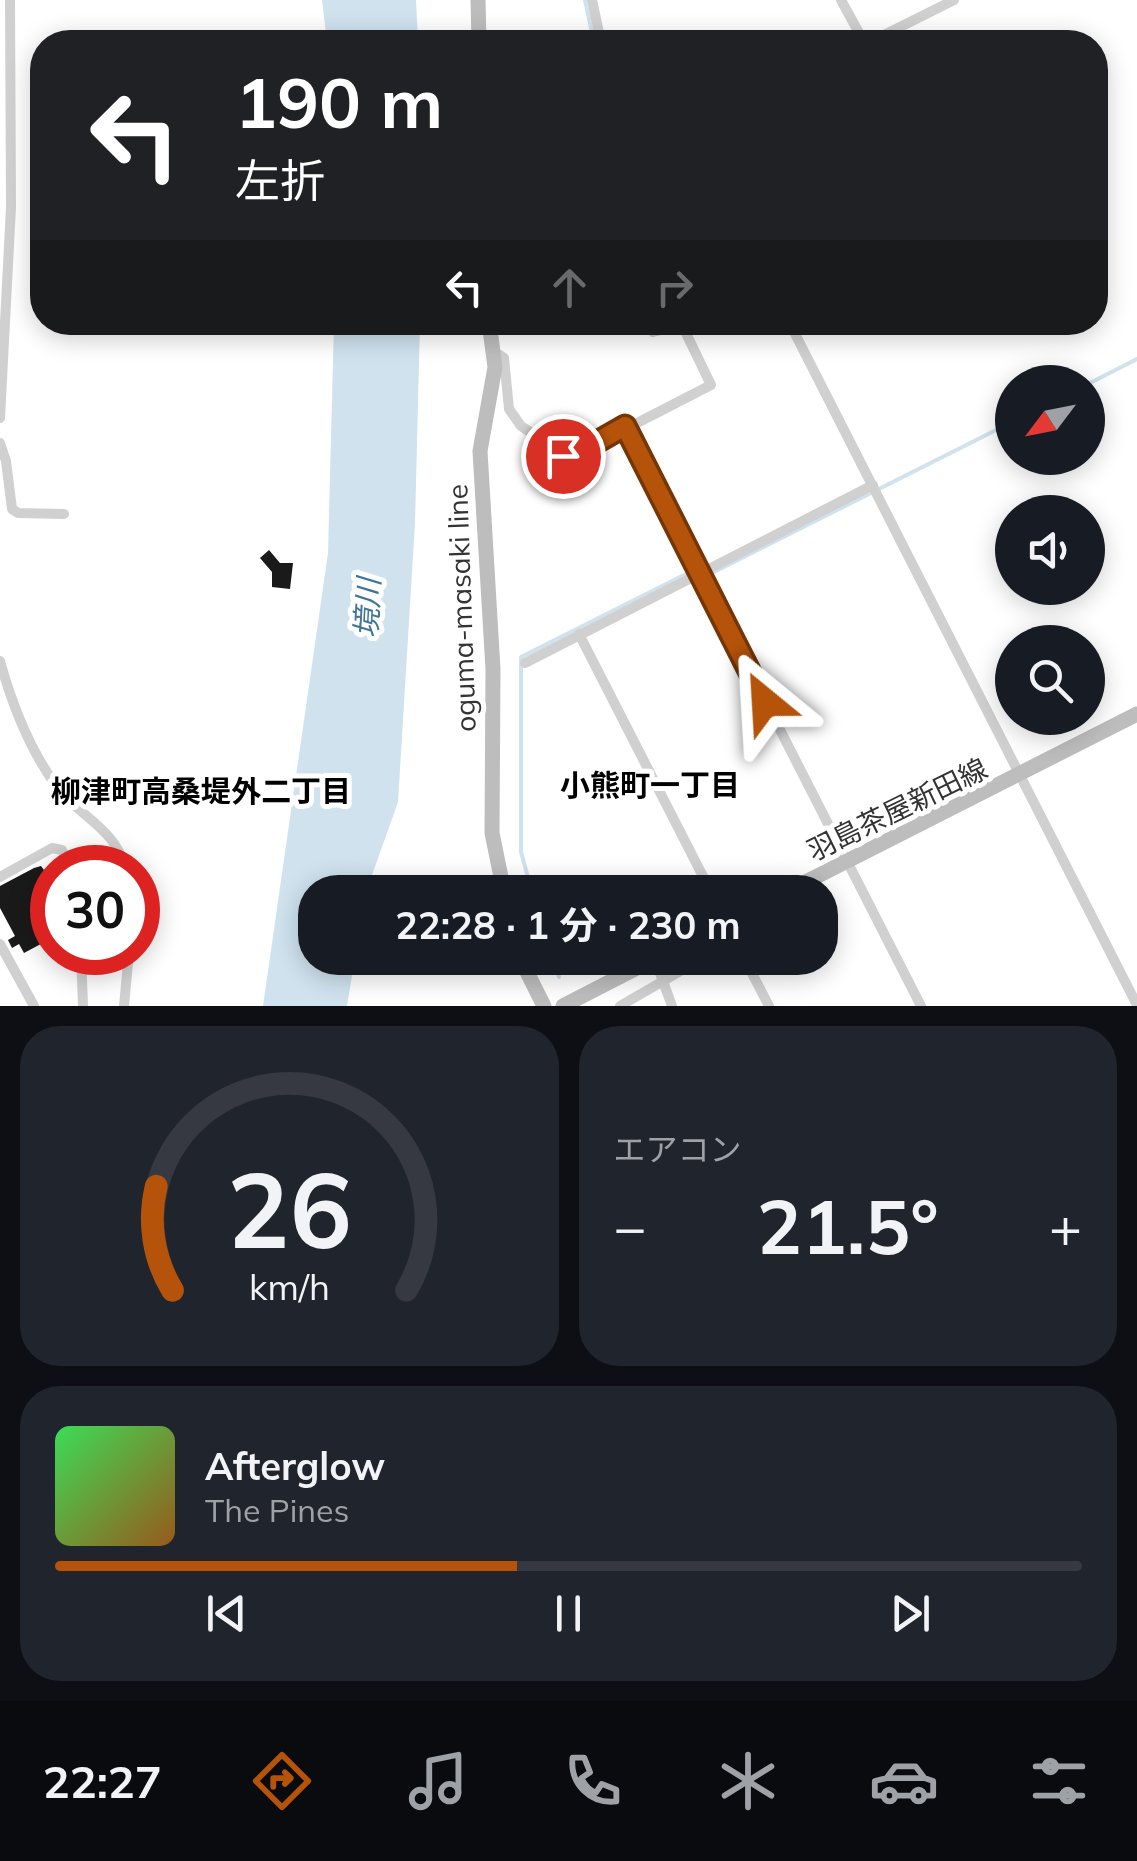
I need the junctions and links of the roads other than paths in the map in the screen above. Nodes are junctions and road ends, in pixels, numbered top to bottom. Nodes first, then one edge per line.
1 (10, 0) edge
2 (478, 0) edge
3 (592, 0) edge
4 (842, 0) edge
5 (954, 0) edge
6 (479, 30) edge
7 (599, 30) edge
8 (860, 30) edge
9 (892, 30) edge
10 (5, 55) edge
11 (6, 162) edge
12 (492, 335) edge
13 (693, 335) edge
14 (796, 335) edge
15 (496, 352) junction
16 (3, 353) edge
17 (0, 418) edge
18 (625, 426) junction
19 (0, 443) edge
20 (872, 485) junction
21 (64, 514) dead end
22 (700, 574) junction
23 (579, 634) junction
24 (0, 662) edge
25 (526, 663) dead end
26 (1137, 714) edge
27 (1020, 776) junction
28 (114, 845) edge
29 (30, 861) edge
30 (846, 861) junction
31 (501, 875) edge
32 (702, 875) edge
33 (820, 875) edge
34 (0, 878) edge
35 (0, 944) edge
36 (82, 975) edge
37 (126, 975) edge
38 (528, 975) edge
39 (647, 975) edge
40 (654, 975) edge
41 (662, 975) edge
42 (753, 975) edge
43 (1137, 1005) edge
44 (34, 1006) edge
45 (83, 1006) edge
46 (124, 1006) edge
47 (544, 1006) edge
48 (563, 1006) edge
49 (620, 1006) edge
50 (672, 1006) edge
51 (769, 1006) edge
52 (921, 1006) edge

1 - 10 street
2 - 6 main road
3 - 7 street
4 - 8 street
5 - 9 street
10 - 11 street
11 - 16 street
12 - 15 main road, oguma-masaki line
13 - 18 street
14 - 20 street
15 - 18 street
15 - 31 main road, oguma-masaki line
16 - 17 street
18 - 22 street
19 - 21 street
20 - 22 street
20 - 27 street
22 - 23 street
22 - 30 street
23 - 25 street
23 - 32 street
24 - 28 street
26 - 27 main road, 羽島茶屋新田線
27 - 30 main road, 羽島茶屋新田線
27 - 43 street
29 - 34 street
30 - 33 main road, 羽島茶屋新田線
30 - 52 street
35 - 44 street
36 - 45 street
37 - 46 street
38 - 47 main road
39 - 48 main road
40 - 49 street
41 - 50 street
42 - 51 street

